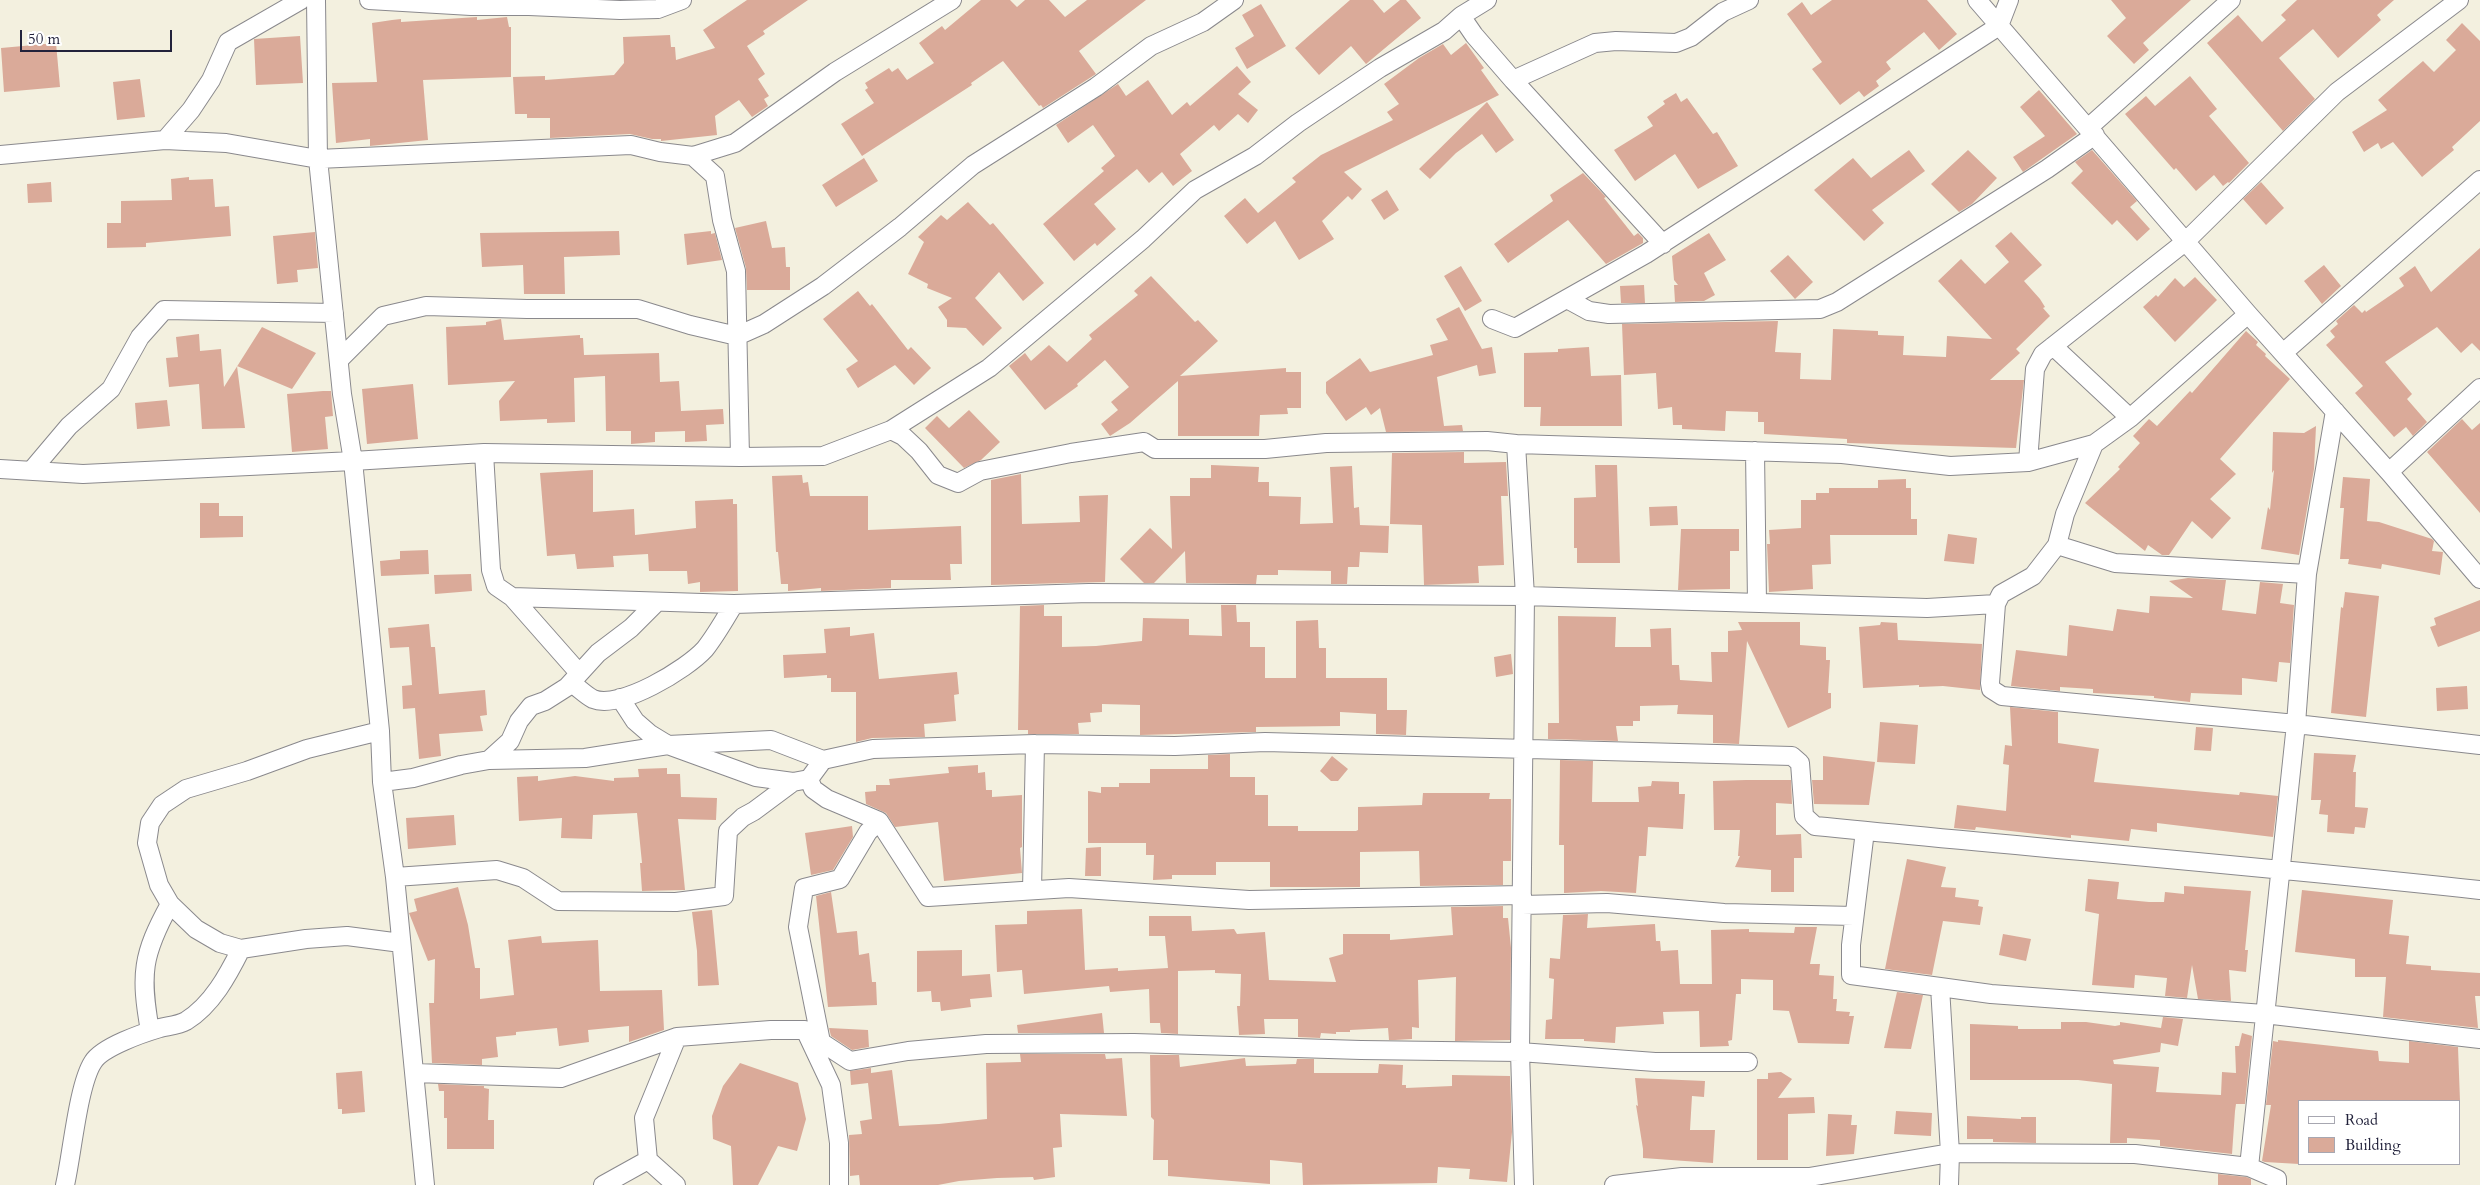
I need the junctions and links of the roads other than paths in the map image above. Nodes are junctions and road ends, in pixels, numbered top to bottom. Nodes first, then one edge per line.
1 (301, 0) edge
2 (316, 0) edge
3 (369, 0) edge
4 (682, 0) edge
5 (952, 0) edge
6 (1234, 0) edge
7 (1487, 0) edge
8 (1749, 0) edge
9 (1977, 0) edge
10 (2009, 0) edge
11 (2231, 0) edge
12 (2459, 0) edge
13 (1462, 16) junction
14 (1999, 26) junction
15 (1514, 80) junction
16 (2092, 132) junction
17 (165, 140) junction
18 (0, 155) edge
19 (693, 156) junction
20 (318, 159) junction
21 (2480, 180) edge
22 (2186, 242) junction
23 (1663, 244) junction
24 (1568, 300) junction
25 (334, 313) junction
26 (2248, 314) junction
27 (1492, 319) dead end
28 (737, 336) junction
29 (2053, 346) junction
30 (2282, 353) junction
31 (339, 360) junction
32 (2480, 388) edge
33 (2335, 411) junction
34 (2130, 418) junction
35 (891, 430) junction
36 (1516, 444) junction
37 (2094, 444) junction
38 (1755, 451) junction
39 (484, 453) junction
40 (740, 457) junction
41 (353, 462) junction
42 (2028, 462) junction
43 (0, 469) edge
44 (32, 471) junction
45 (2388, 472) junction
46 (2057, 545) junction
47 (2307, 574) junction
48 (2480, 578) edge
49 (1525, 596) junction
50 (512, 597) junction
51 (657, 602) junction
52 (1758, 603) junction
53 (734, 604) junction
54 (1996, 604) junction
55 (575, 678) junction
56 (620, 698) junction
57 (2296, 724) junction
58 (380, 731) junction
59 (1035, 744) junction
60 (668, 745) junction
61 (2480, 745) edge
62 (1522, 749) junction
63 (489, 760) junction
64 (823, 760) junction
65 (801, 781) junction
66 (382, 782) junction
67 (879, 821) junction
68 (1865, 831) junction
69 (2280, 868) junction
70 (396, 877) junction
71 (1032, 890) junction
72 (2480, 890) edge
73 (1522, 900) junction
74 (170, 904) junction
75 (1854, 916) junction
76 (400, 943) junction
77 (241, 949) junction
78 (1940, 987) junction
79 (2264, 1014) junction
80 (805, 1030) junction
81 (150, 1031) junction
82 (677, 1037) junction
83 (2480, 1039) edge
84 (821, 1042) junction
85 (1520, 1052) junction
86 (1748, 1062) dead end
87 (415, 1073) junction
88 (1950, 1153) junction
89 (648, 1160) junction
90 (2249, 1168) junction
91 (65, 1185) edge
92 (425, 1185) edge
93 (603, 1185) edge
94 (676, 1185) edge
95 (839, 1185) edge
96 (1524, 1185) edge
97 (1614, 1185) edge
98 (1949, 1185) edge
99 (2277, 1185) edge

1 - 17 street
2 - 20 street
3 - 4 street
5 - 19 street
6 - 28 street
7 - 13 street
8 - 15 street
9 - 14 street
10 - 14 street
11 - 16 street
12 - 22 street
13 - 15 street
13 - 35 street
14 - 16 street
14 - 23 street
15 - 23 street
16 - 22 street
16 - 24 street
17 - 18 street
17 - 20 street
19 - 20 street
19 - 28 street
20 - 25 street
21 - 30 street
22 - 26 street
22 - 29 street
23 - 24 street
24 - 27 street
25 - 31 street
25 - 44 street
26 - 30 street
26 - 34 street
28 - 31 street
28 - 40 street
29 - 34 street
29 - 42 street
30 - 33 street
31 - 41 street
32 - 45 street
33 - 45 street
33 - 47 street
34 - 37 street
35 - 36 street
35 - 40 street
36 - 38 street
36 - 49 street
37 - 42 street
37 - 46 street
38 - 42 street
38 - 52 street
39 - 40 street
39 - 41 street
39 - 50 street
41 - 44 street
41 - 58 street
43 - 44 street
45 - 48 street
46 - 47 street
46 - 54 street
47 - 57 street
49 - 52 street
49 - 53 street
49 - 62 street
50 - 51 street
50 - 55 street
51 - 53 street
51 - 55 street
52 - 54 street
53 - 56 street
54 - 57 street
55 - 56 street
55 - 63 street
56 - 60 street
57 - 61 street
57 - 69 street
58 - 66 street
58 - 74 street
59 - 62 street
59 - 64 street
59 - 71 street
60 - 63 street
60 - 64 street
60 - 65 street
62 - 68 street
62 - 73 street
63 - 66 street
64 - 65 street
65 - 67 street
65 - 70 street
66 - 70 street
67 - 71 street
67 - 84 street
68 - 69 street
68 - 75 street
69 - 72 street
69 - 79 street
70 - 76 street
71 - 73 street
73 - 75 street
73 - 85 street
74 - 77 street
74 - 81 street
75 - 78 street
76 - 77 street
76 - 87 street
77 - 81 street
78 - 79 street
78 - 88 street
79 - 83 street
79 - 90 street
80 - 82 street
80 - 84 street
80 - 95 street
81 - 91 street
82 - 87 street
82 - 89 street
84 - 85 street
85 - 86 street
85 - 96 street
87 - 92 street
88 - 90 street
88 - 97 street
88 - 98 street
89 - 93 street
89 - 94 street
90 - 99 street

